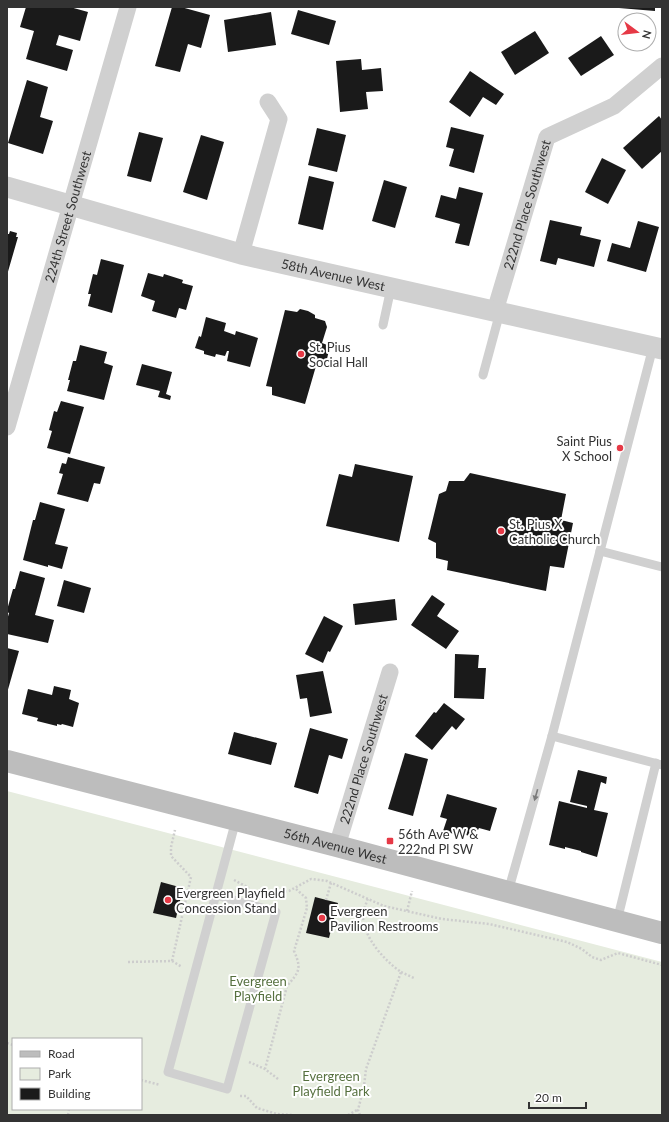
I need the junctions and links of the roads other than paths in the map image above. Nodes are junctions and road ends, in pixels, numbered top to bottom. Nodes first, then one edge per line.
1 (128, 7) edge
2 (662, 66) edge
3 (268, 102) dead end
4 (7, 187) edge
5 (72, 206) junction
6 (240, 254) junction
7 (391, 288) junction
8 (497, 311) junction
9 (383, 325) dead end
10 (658, 348) edge
11 (483, 374) dead end
12 (7, 427) edge
13 (600, 550) junction
14 (662, 567) edge
15 (390, 672) dead end
16 (552, 736) junction
17 (7, 761) edge
18 (659, 764) edge
19 (236, 820) junction
20 (337, 846) junction
21 (508, 892) junction
22 (216, 895) junction
23 (617, 921) junction
24 (662, 933) edge

1 - 5 street, 224th Street Southwest
2 - 8 street, 222nd Place Southwest
3 - 6 street
4 - 5 street, 58th Avenue West
5 - 6 street, 58th Avenue West
5 - 12 street, 224th Street Southwest
6 - 7 street, 58th Avenue West
7 - 8 street, 58th Avenue West
7 - 9 lane
8 - 10 street, 58th Avenue West
8 - 11 lane
10 - 13 lane
13 - 14 lane
13 - 16 lane
15 - 20 street, 222nd Place Southwest
16 - 18 lane
16 -> 21 lane
17 - 19 main road, 56th Avenue West
18 - 23 lane
19 - 20 main road, 56th Avenue West
19 - 22 lane
20 - 21 main road, 56th Avenue West
21 - 23 main road, 56th Avenue West
22 - 22 lane
23 - 24 main road, 56th Avenue West

